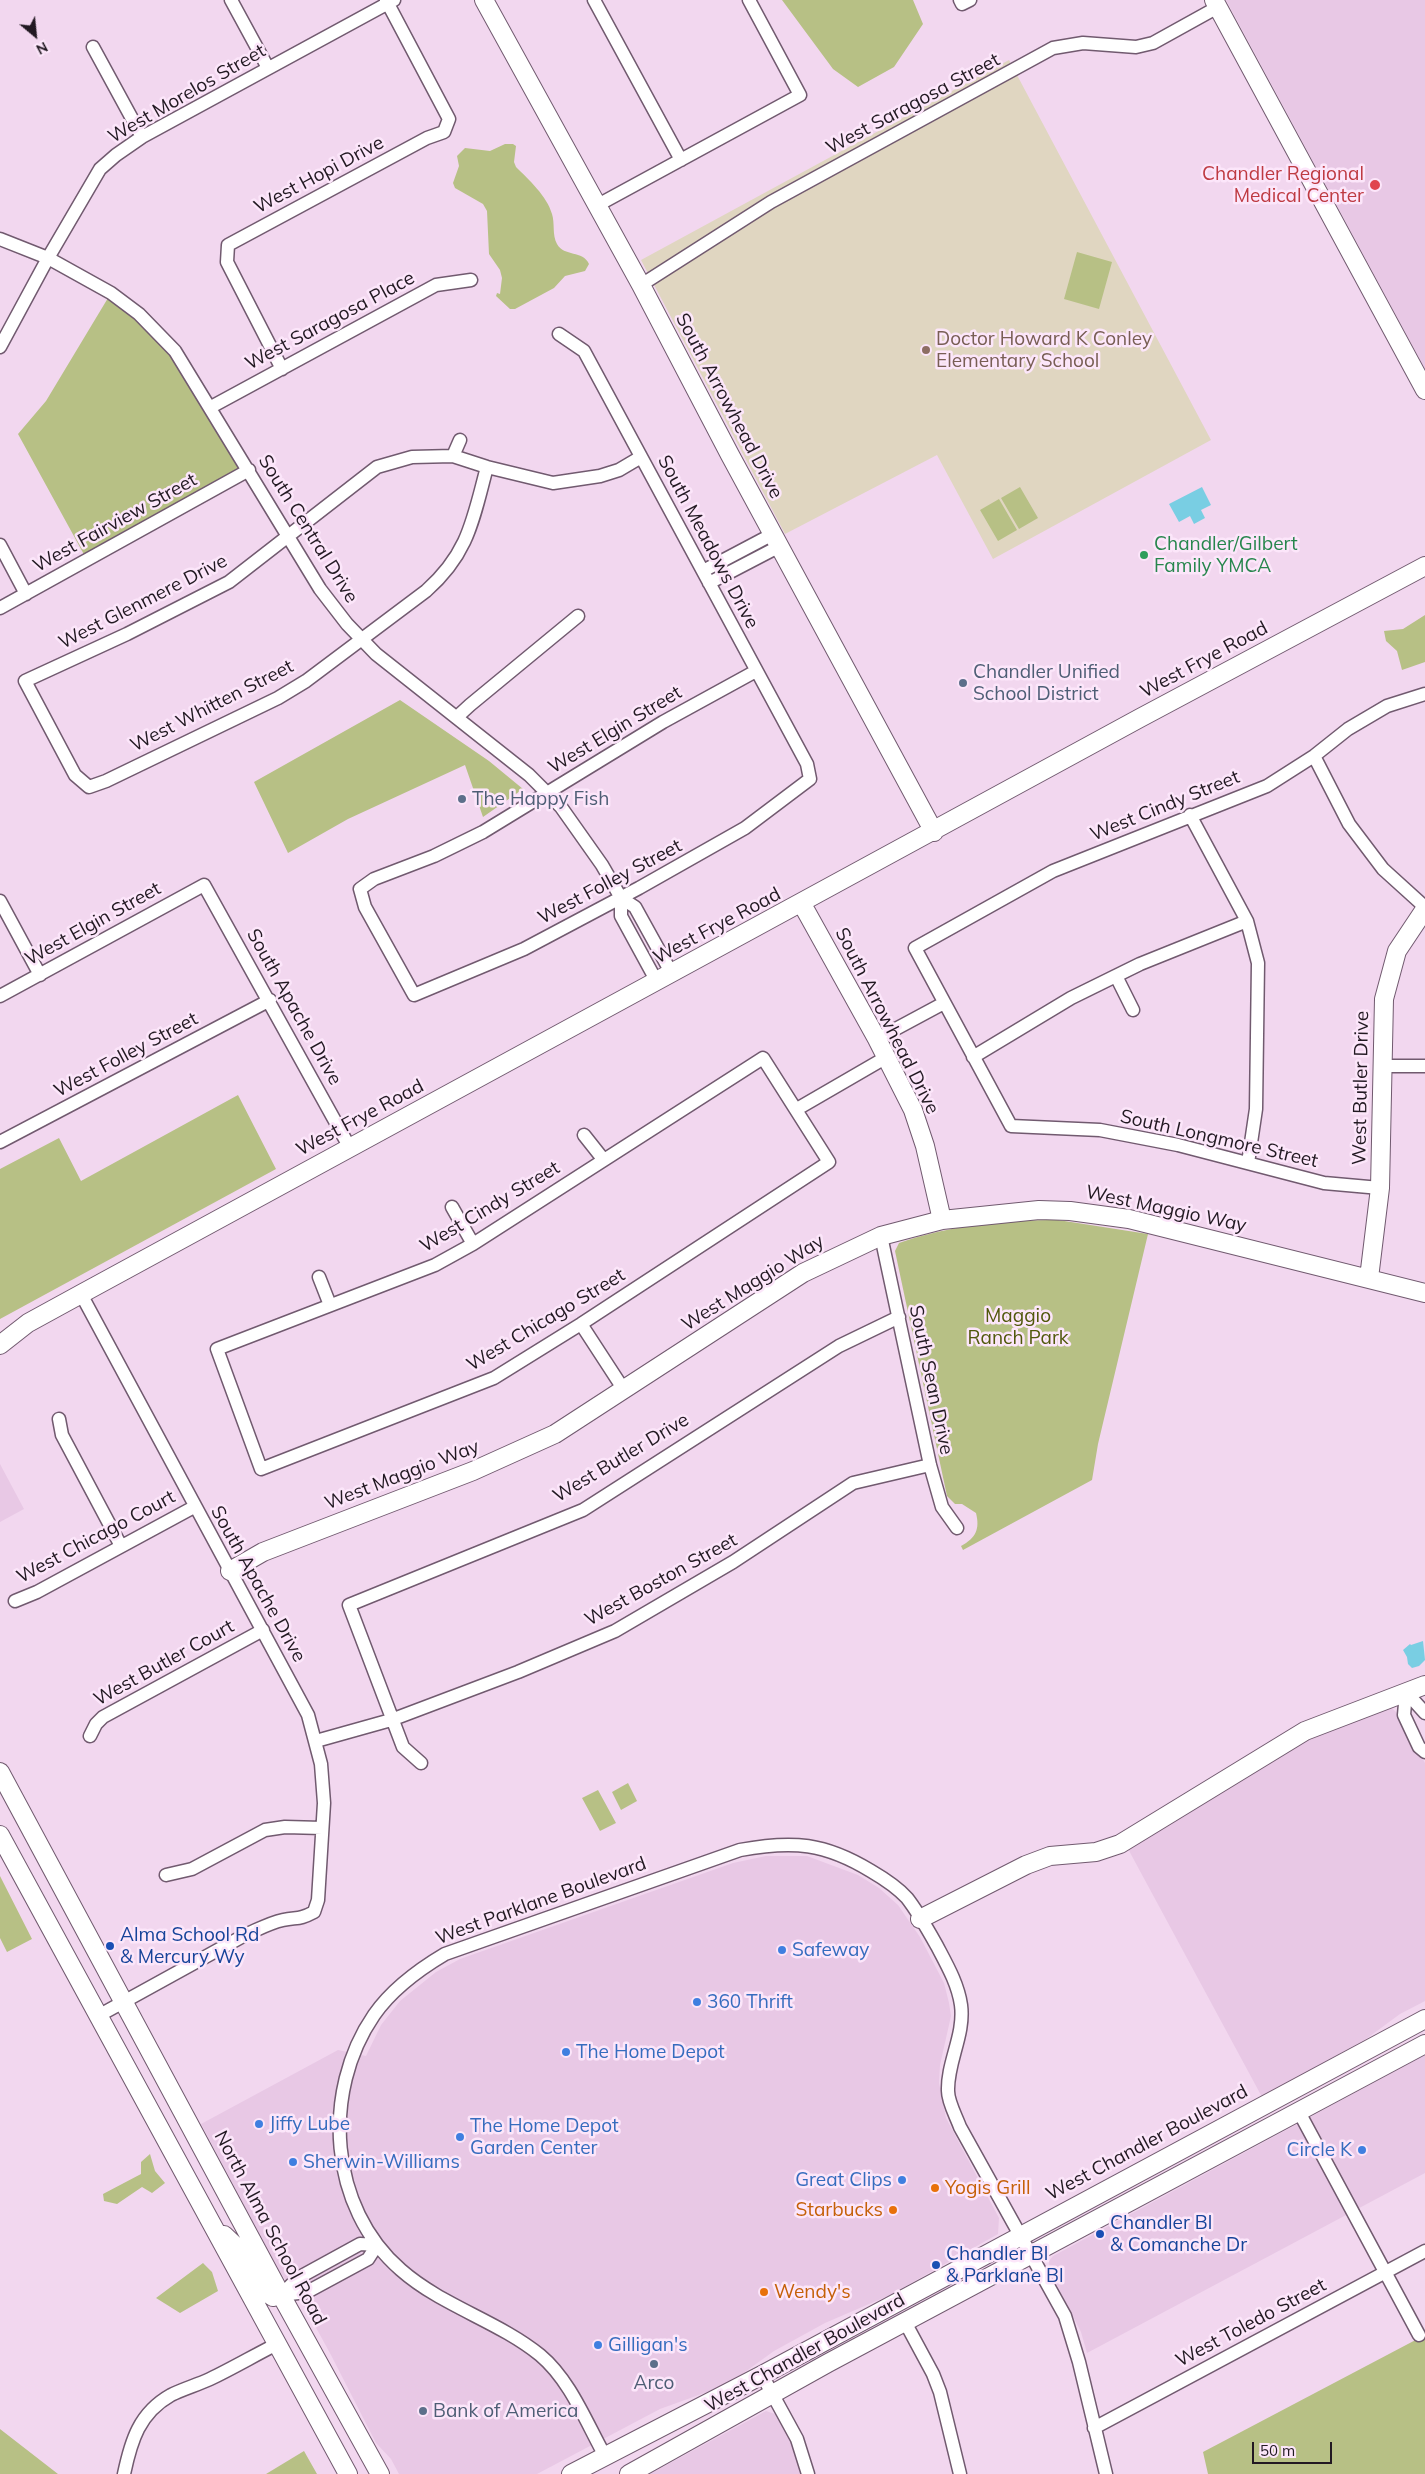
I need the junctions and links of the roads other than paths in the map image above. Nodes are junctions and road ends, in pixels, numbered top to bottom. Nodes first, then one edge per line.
1 (231, 0) edge
2 (484, 0) edge
3 (594, 0) edge
4 (749, 0) edge
5 (389, 1) edge
6 (1216, 4) edge
7 (93, 47) dead end
8 (268, 68) junction
9 (142, 137) junction
10 (681, 160) junction
11 (596, 206) junction
12 (0, 239) edge
13 (48, 258) junction
14 (471, 280) dead end
15 (641, 285) junction
16 (559, 334) dead end
17 (0, 347) edge
18 (282, 369) junction
19 (1425, 390) edge
20 (211, 406) junction
21 (460, 440) dead end
22 (453, 456) junction
23 (641, 457) junction
24 (487, 467) junction
25 (249, 470) junction
26 (289, 537) junction
27 (776, 540) junction
28 (0, 545) edge
29 (1425, 566) edge
30 (703, 571) junction
31 (709, 583) junction
32 (26, 594) junction
33 (0, 608) edge
34 (578, 616) dead end
35 (360, 639) junction
36 (756, 671) junction
37 (1425, 694) edge
38 (457, 717) junction
39 (1314, 756) junction
40 (810, 779) joint
41 (89, 787) joint
42 (547, 793) junction
43 (1190, 815) junction
44 (934, 832) junction
45 (204, 884) joint
46 (621, 898) junction
47 (0, 901) edge
48 (802, 904) junction
49 (1425, 908) edge
50 (1247, 921) junction
51 (915, 948) joint
52 (40, 975) junction
53 (1116, 976) junction
54 (664, 978) junction
55 (414, 995) joint
56 (0, 996) edge
57 (270, 1000) junction
58 (944, 1003) junction
59 (1133, 1010) dead end
60 (877, 1039) junction
61 (973, 1057) junction
62 (885, 1058) junction
63 (1383, 1066) junction
64 (1425, 1066) edge
65 (797, 1109) junction
66 (584, 1134) dead end
67 (0, 1142) edge
68 (350, 1148) junction
69 (602, 1159) junction
70 (1248, 1163) junction
71 (1380, 1188) junction
72 (452, 1207) dead end
73 (942, 1220) junction
74 (881, 1236) junction
75 (473, 1244) junction
76 (319, 1277) dead end
77 (1369, 1278) junction
78 (1425, 1293) edge
79 (81, 1294) junction
80 (330, 1306) junction
81 (899, 1317) junction
82 (28, 1323) junction
83 (581, 1324) junction
84 (0, 1329) edge
85 (0, 1345) edge
86 (624, 1390) junction
87 (59, 1419) dead end
88 (930, 1465) junction
89 (261, 1469) joint
90 (194, 1507) junction
91 (957, 1528) dead end
92 (121, 1546) junction
93 (230, 1571) junction
94 (14, 1601) dead end
95 (263, 1630) junction
96 (1425, 1685) edge
97 (1406, 1692) junction
98 (1425, 1712) edge
99 (391, 1720) junction
100 (90, 1736) dead end
101 (316, 1741) junction
102 (1425, 1752) edge
103 (421, 1762) dead end
104 (0, 1772) edge
105 (322, 1828) junction
106 (0, 1835) edge
107 (166, 1875) dead end
108 (920, 1920) junction
109 (124, 2002) junction
110 (98, 2016) junction
111 (1425, 2019) edge
112 (1425, 2044) edge
113 (1299, 2112) junction
114 (212, 2222) junction
115 (377, 2245) junction
116 (1025, 2245) junction
117 (1425, 2251) edge
118 (1386, 2273) junction
119 (281, 2295) junction
120 (905, 2322) junction
121 (1419, 2335) dead end
122 (277, 2344) junction
123 (762, 2375) junction
124 (773, 2394) junction
125 (1094, 2428) junction
126 (605, 2456) junction
127 (124, 2474) edge
128 (348, 2474) edge
129 (380, 2474) edge
130 (571, 2474) edge
131 (629, 2474) edge
132 (808, 2474) edge
133 (960, 2474) edge
134 (1106, 2474) edge

1 - 8 street
2 - 11 street, South Arrowhead Drive
3 - 10 street
4 - 10 street
5 - 8 street, West Morelos Street
5 - 18 street, West Hopi Drive
6 - 15 street, West Saragosa Street
6 - 19 street
7 - 9 street
8 - 9 street, West Morelos Street
9 - 13 street, West Morelos Street
10 - 11 street
11 - 15 street, South Arrowhead Drive
12 - 13 street, South Central Drive
13 - 17 street, West Morelos Street
13 - 20 street, South Central Drive
14 - 18 street, West Saragosa Place
15 - 27 street, South Arrowhead Drive
16 - 23 street, South Meadows Drive
18 - 20 street, West Saragosa Place
20 - 25 street, South Central Drive
21 - 22 street
22 - 24 street, West Glenmere Drive
22 - 26 street, West Glenmere Drive
23 - 24 street, West Glenmere Drive
23 - 30 street, South Meadows Drive
24 - 35 street, West Whitten Street
25 - 26 street, South Central Drive
25 - 32 street, West Fairview Street
26 - 35 street, South Central Drive
26 - 41 street, West Glenmere Drive
27 - 30 street
27 - 31 street
27 - 44 street, South Arrowhead Drive
28 - 32 street
29 - 44 street, West Frye Road
30 - 31 street, South Meadows Drive
31 - 36 street, South Meadows Drive
32 - 33 street, West Fairview Street
34 - 38 street
35 - 38 street, South Central Drive
35 - 41 street, West Whitten Street
36 - 40 street, South Meadows Drive
36 - 42 street, West Elgin Street
37 - 39 street, West Cindy Street
38 - 42 street, South Central Drive
39 - 43 street, West Cindy Street
39 - 49 street
40 - 46 street, West Folley Street
42 - 46 street, South Central Drive
42 - 55 street, West Elgin Street
43 - 50 street
43 - 51 street, West Cindy Street
44 - 48 street, West Frye Road
45 - 52 street, West Elgin Street
45 - 57 street, South Apache Drive
46 - 54 street, South Central Drive
46 - 55 street, West Folley Street
47 - 52 street
48 - 54 street, West Frye Road
48 - 60 street, South Arrowhead Drive
49 - 63 street, West Butler Drive
50 - 53 street
50 - 70 street
51 - 58 street, South Longmore Street
52 - 56 street, West Elgin Street
53 - 59 street
53 - 61 street
54 - 68 street, West Frye Road
57 - 67 street, West Folley Street
57 - 68 street, South Apache Drive
58 - 60 street
58 - 61 street, South Longmore Street
60 - 62 street, South Arrowhead Drive
61 - 70 street, South Longmore Street
62 - 65 street
62 - 73 street, South Arrowhead Drive
63 - 64 street
63 - 71 street, West Butler Drive
65 - 69 street, West Cindy Street
65 - 83 street, West Chicago Street
66 - 69 street
68 - 79 street, West Frye Road
69 - 75 street, West Cindy Street
70 - 71 street, South Longmore Street
71 - 77 street, West Butler Drive
72 - 75 street
73 - 74 street, West Maggio Way
73 - 77 street, West Maggio Way
74 - 81 street, South Sean Drive
74 - 86 street, West Maggio Way
75 - 80 street, West Cindy Street
76 - 80 street
77 - 78 street, West Maggio Way
79 - 82 street, West Frye Road
79 - 90 street, South Apache Drive
80 - 89 street, West Cindy Street
81 - 88 street, South Sean Drive
81 - 99 street, West Butler Drive
82 - 84 street, West Frye Road
82 - 85 street, West Frye Road
83 - 86 street
83 - 89 street, West Chicago Street
86 - 93 street, West Maggio Way
87 - 92 street
88 - 91 street, South Sean Drive
88 - 99 street, West Boston Street
90 - 92 street, West Chicago Court
90 - 93 street, South Apache Drive
92 - 94 street, West Chicago Court
93 - 95 street, South Apache Drive
95 - 100 street, West Butler Court
95 - 101 street, South Apache Drive
96 - 97 street
97 - 98 street
97 - 102 street
97 - 108 street
99 - 101 street, West Boston Street
99 - 103 street
101 - 105 street, South Apache Drive
104 - 109 street, North Alma School Road
105 - 107 street
105 - 109 street, South Apache Drive
106 - 110 street
108 - 115 street, West Parklane Boulevard
108 - 116 street, West Parklane Boulevard
109 - 110 street
109 - 119 street, North Alma School Road
110 - 114 street
111 - 116 street, West Chandler Boulevard
112 - 113 street, West Chandler Boulevard
113 - 116 street, West Chandler Boulevard
113 - 118 street
114 - 119 street
114 - 122 street
115 - 119 street
115 - 126 street, West Parklane Boulevard
116 - 120 street, West Chandler Boulevard
116 - 123 street, West Chandler Boulevard
116 - 125 street, West Parklane Boulevard
117 - 118 street, West Toledo Street
118 - 121 street
118 - 125 street, West Toledo Street
119 - 129 street, North Alma School Road
120 - 124 street, West Chandler Boulevard
120 - 133 street
122 - 127 street
122 - 128 street
123 - 124 street
123 - 126 street, West Chandler Boulevard
124 - 131 street, West Chandler Boulevard
124 - 132 street
125 - 134 street, West Parklane Boulevard
126 - 130 street, West Chandler Boulevard

